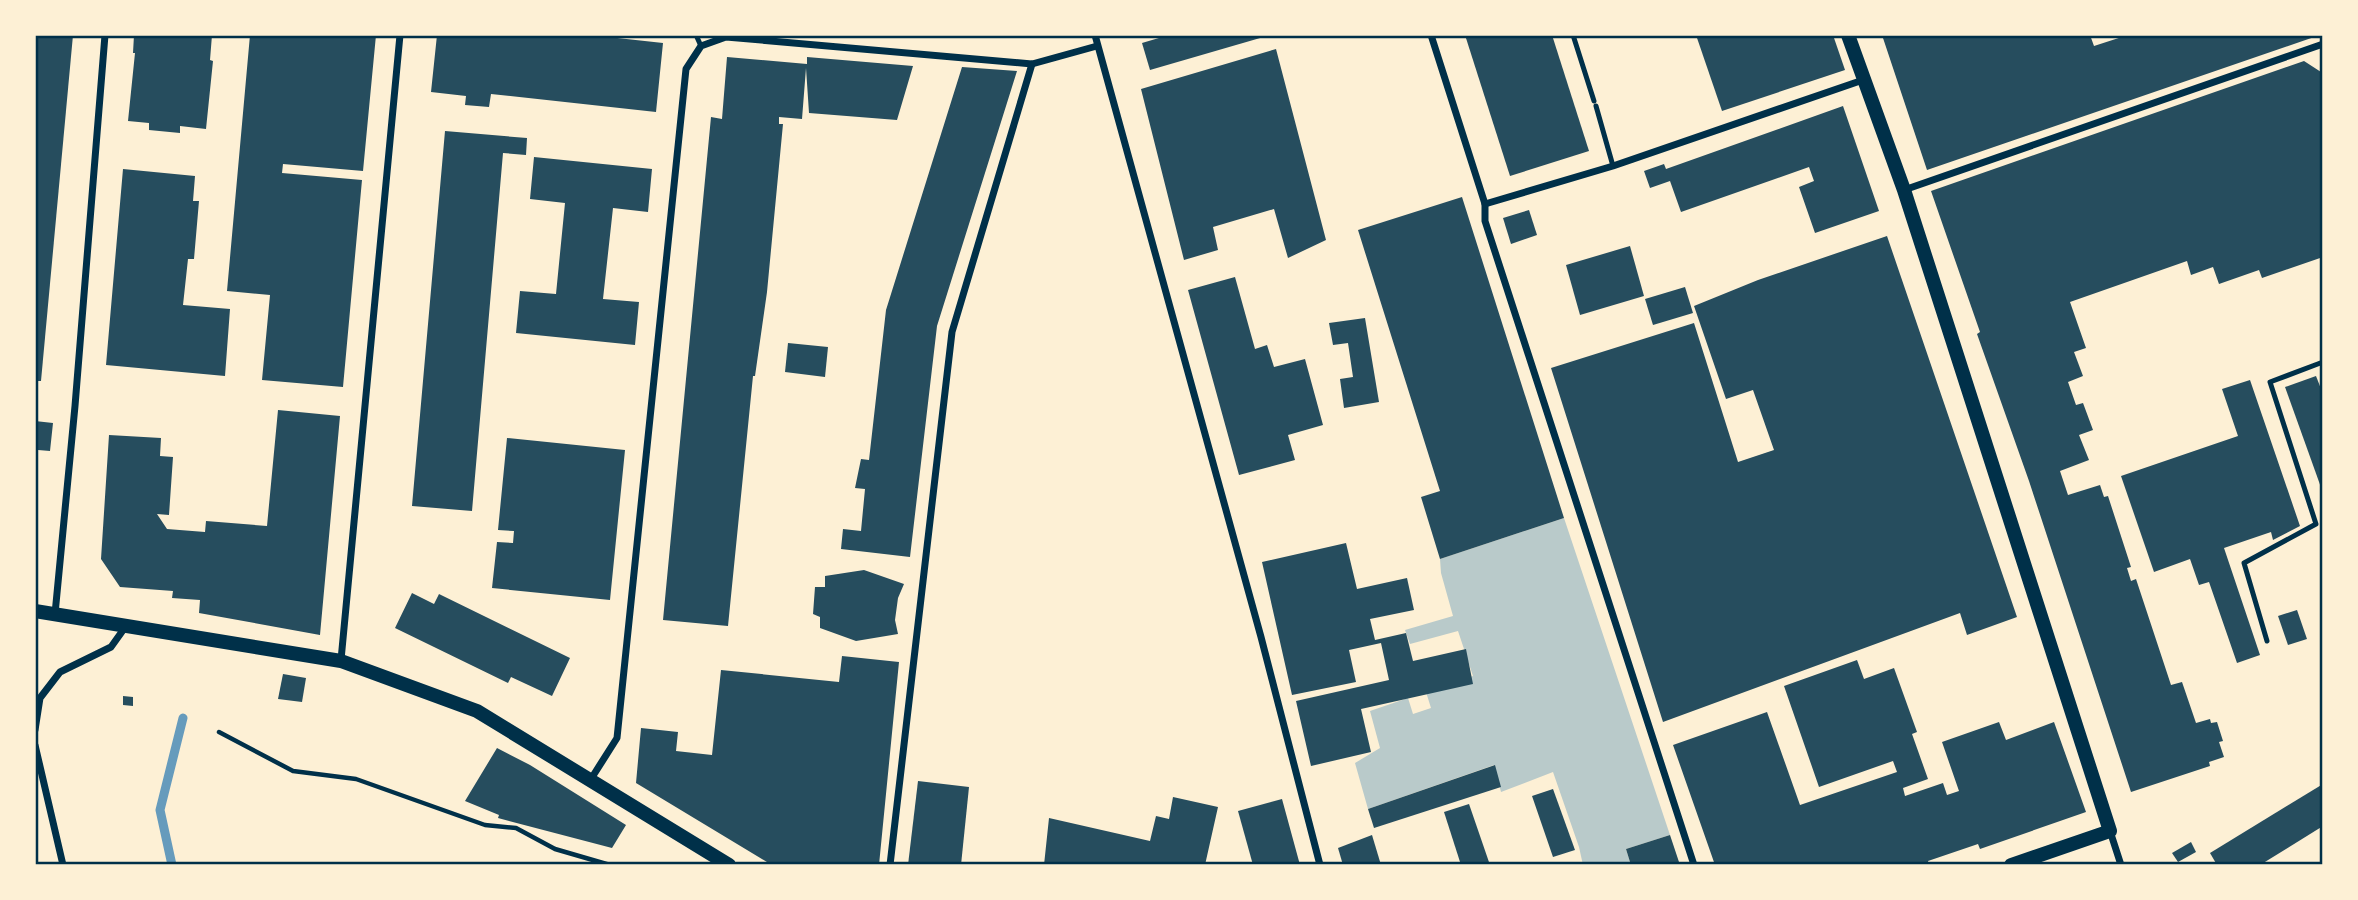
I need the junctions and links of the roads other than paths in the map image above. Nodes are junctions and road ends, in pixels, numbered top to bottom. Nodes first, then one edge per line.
1 (105, 35) edge
2 (400, 35) edge
3 (696, 35) edge
4 (1094, 35) edge
5 (1431, 35) edge
6 (1573, 35) edge
7 (1848, 35) edge
8 (2322, 35) edge
9 (2323, 42) edge
10 (701, 46) junction
11 (1097, 46) junction
12 (1032, 64) junction
13 (1863, 79) junction
14 (1613, 166) junction
15 (1904, 190) junction
16 (1485, 204) junction
17 (2323, 362) edge
18 (35, 611) edge
19 (55, 614) junction
20 (126, 626) junction
21 (2267, 641) dead end
22 (341, 661) junction
23 (35, 730) edge
24 (35, 745) edge
25 (591, 779) junction
26 (2110, 831) junction
27 (63, 865) edge
28 (729, 865) edge
29 (890, 865) edge
30 (1320, 865) edge
31 (1695, 865) edge
32 (2011, 865) edge
33 (2121, 865) edge

1 - 19 street
2 - 22 street
3 - 10 lane
4 - 11 street
5 - 16 street
6 - 14 lane
7 - 13 main road
8 - 9 street
9 - 15 street
10 - 12 street
10 - 25 street
11 - 12 street
11 - 30 street
12 - 29 street
13 - 14 street
13 - 15 main road
14 - 16 street
15 - 26 main road
16 - 31 street
17 - 21 lane
18 - 19 main road
19 - 20 main road
20 - 22 main road
20 - 23 street
22 - 25 main road
24 - 27 street
25 - 28 main road
26 - 32 main road
26 - 33 street

